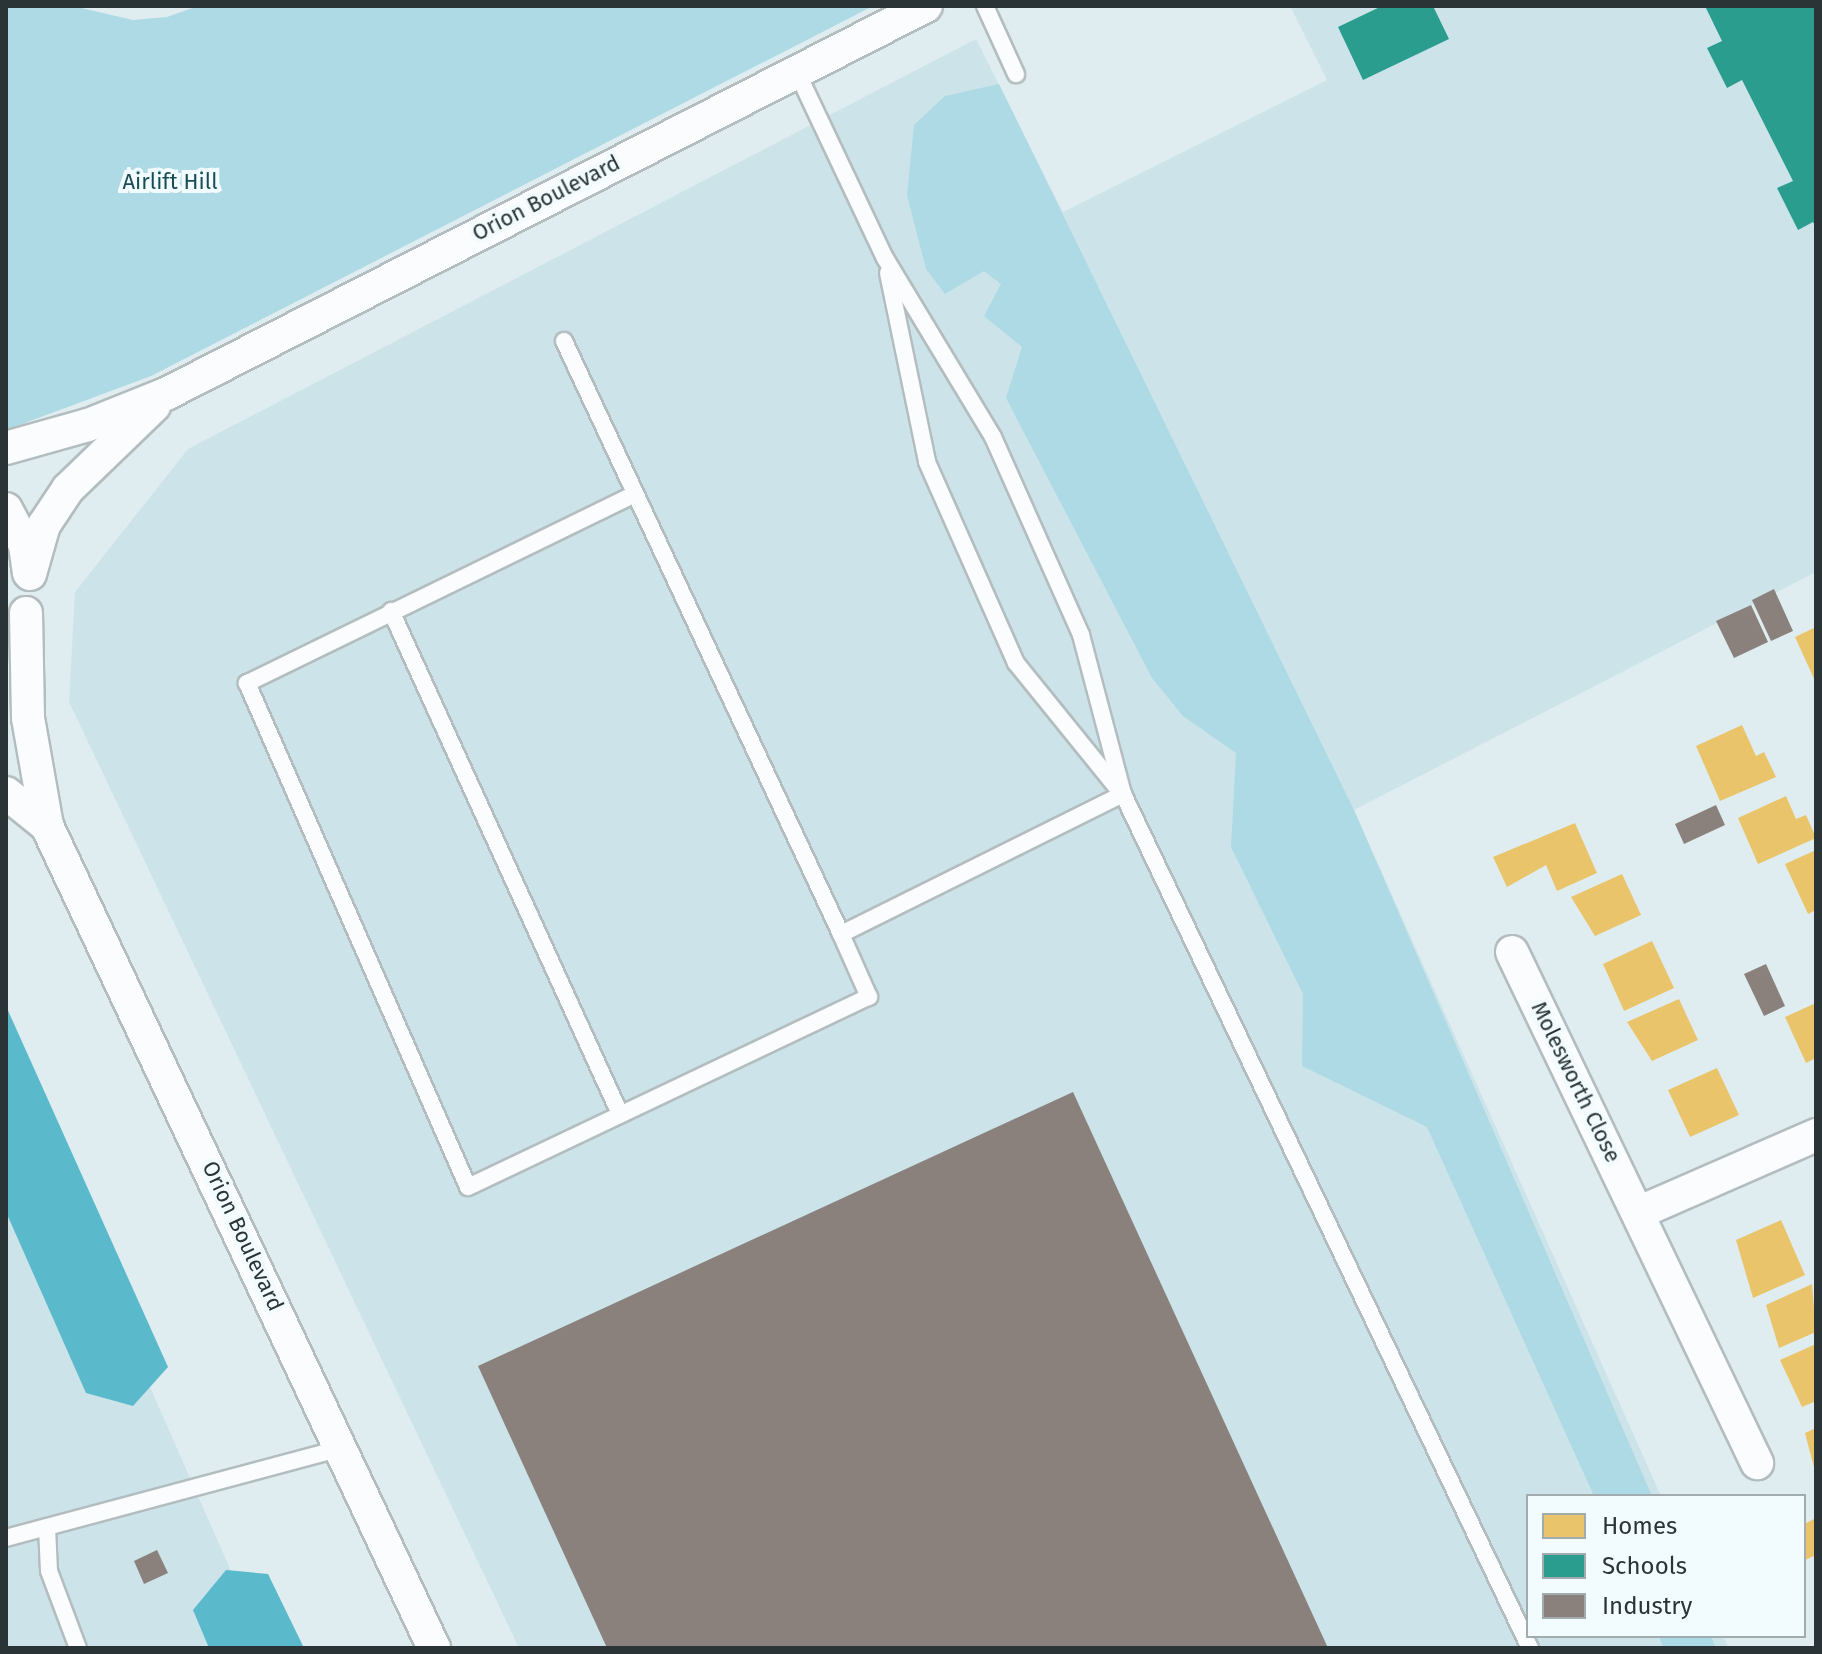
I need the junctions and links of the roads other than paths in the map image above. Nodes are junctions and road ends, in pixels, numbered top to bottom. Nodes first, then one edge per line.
1 (926, 6) edge
2 (985, 6) edge
3 (796, 70) junction
4 (1016, 74) dead end
5 (885, 258) junction
6 (564, 341) dead end
7 (168, 393) junction
8 (6, 448) edge
9 (635, 494) junction
10 (6, 509) edge
11 (30, 574) junction
12 (391, 611) junction
13 (26, 613) junction
14 (6, 656) edge
15 (6, 793) edge
16 (1123, 794) junction
17 (47, 826) junction
18 (841, 934) junction
19 (1512, 952) dead end
20 (620, 1114) junction
21 (1816, 1135) edge
22 (1640, 1212) junction
23 (342, 1448) junction
24 (1757, 1463) dead end
25 (47, 1527) junction
26 (6, 1538) edge
27 (78, 1648) edge
28 (434, 1648) edge
29 (1530, 1648) edge

1 - 3 street, Orion Boulevard
2 - 4 lane
3 - 5 lane
3 - 7 street, Orion Boulevard
5 - 16 lane
5 - 16 lane
6 - 9 lane
7 - 8 street, Orion Boulevard
7 - 11 street, Orion Boulevard
9 - 12 lane
9 - 18 lane
10 - 11 street
11 - 13 street
12 - 20 lane
12 - 20 lane
13 - 14 street
13 - 17 street, Orion Boulevard
15 - 17 street, Orion Boulevard
16 - 18 lane
16 - 29 lane
17 - 23 street, Orion Boulevard
18 - 20 lane
19 - 22 street, Molesworth Close
21 - 22 street
22 - 24 street, Molesworth Close
23 - 25 lane
23 - 28 street, Orion Boulevard
25 - 26 lane
25 - 27 lane

